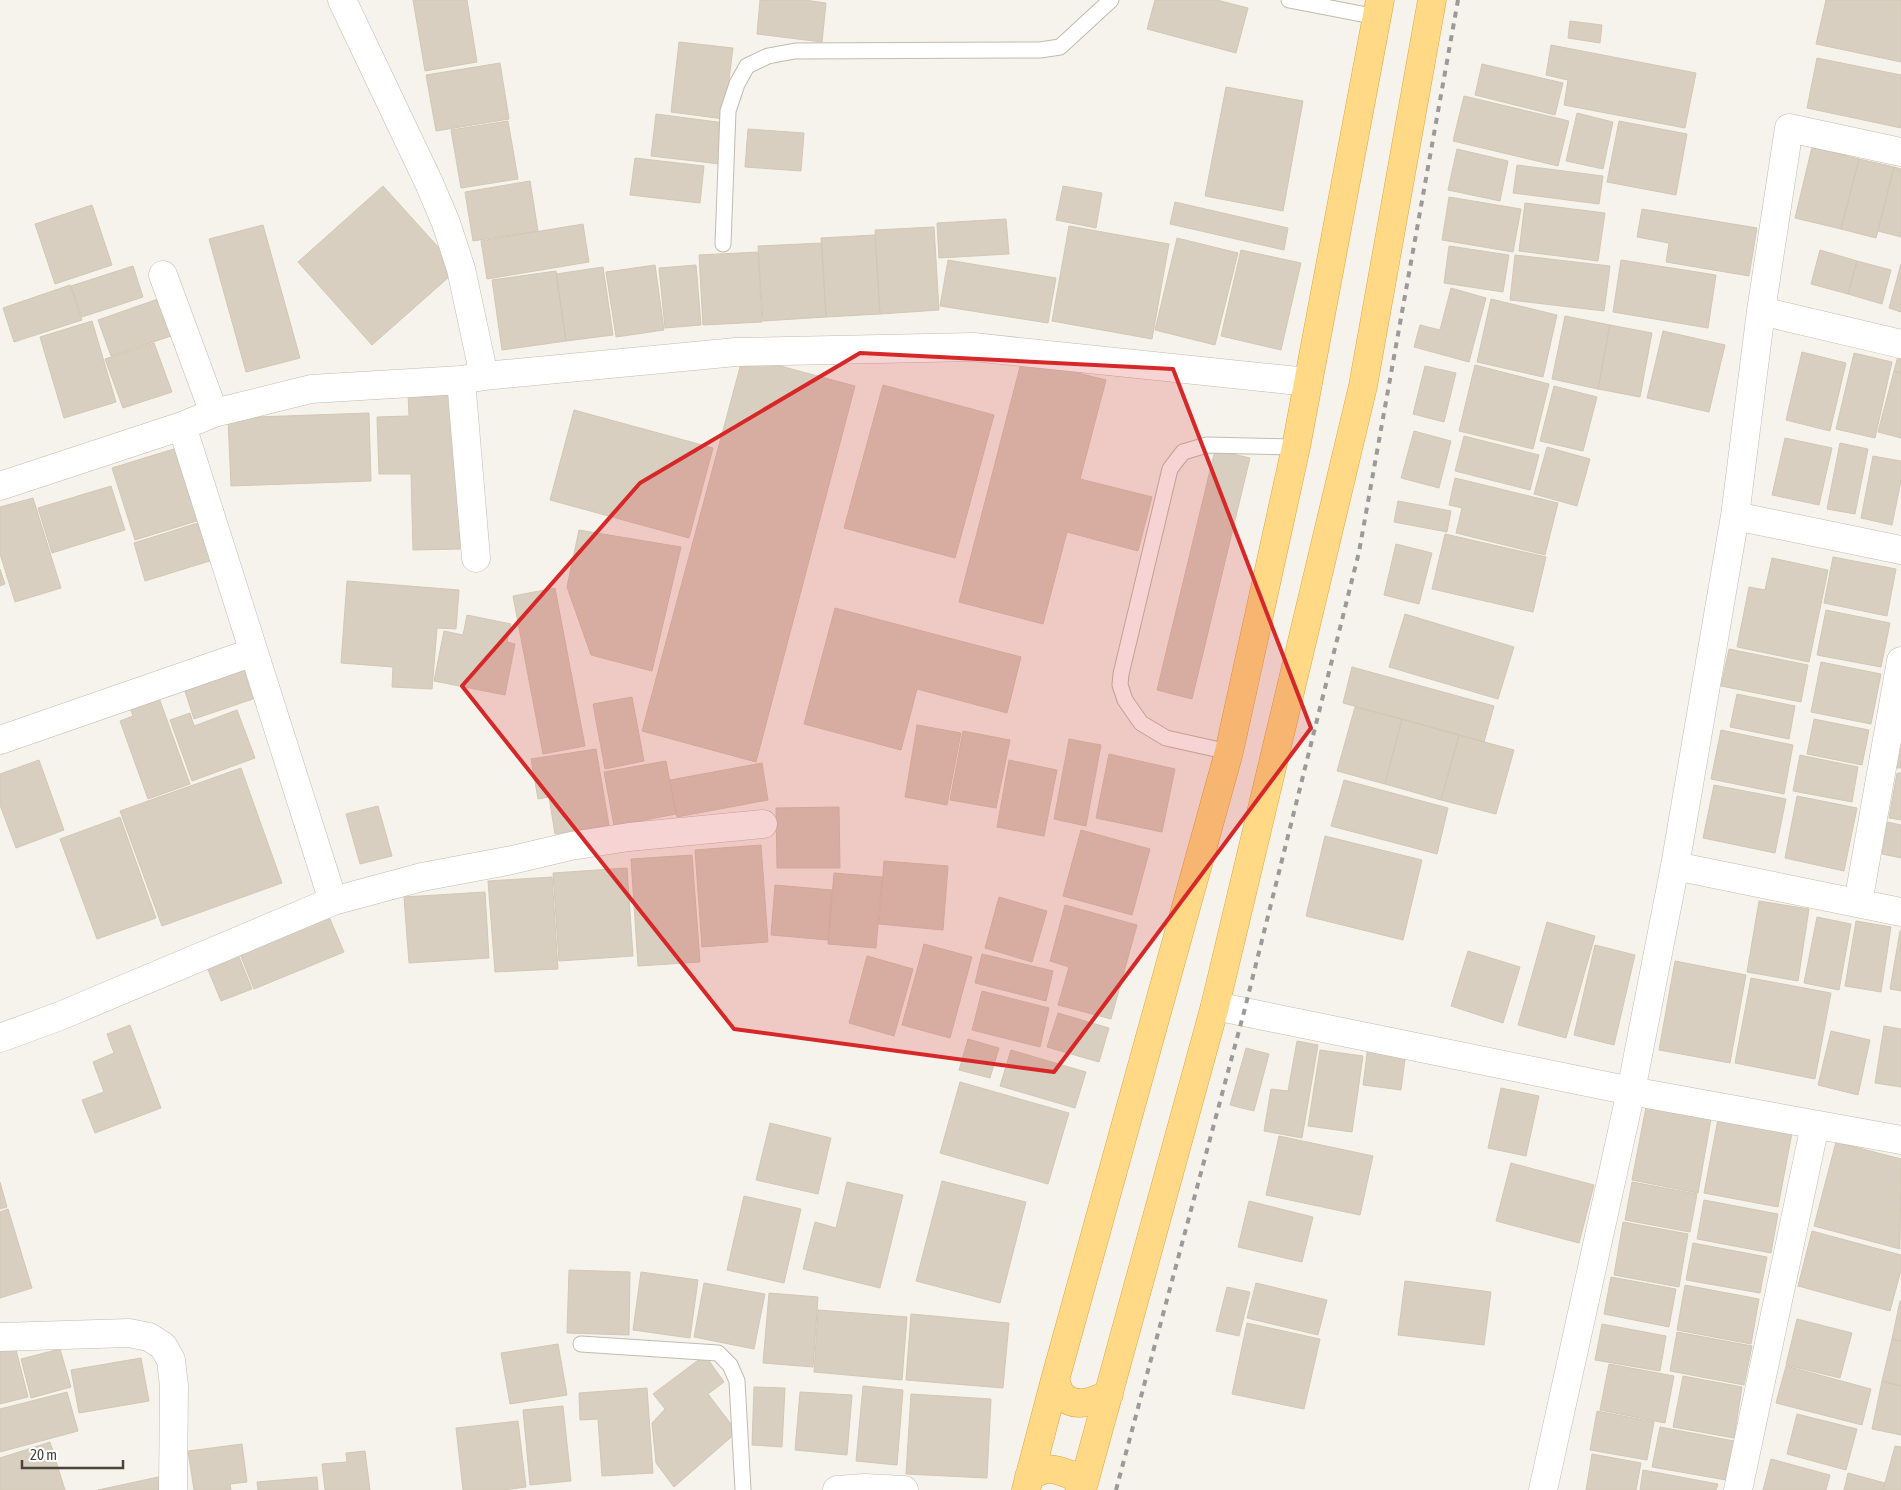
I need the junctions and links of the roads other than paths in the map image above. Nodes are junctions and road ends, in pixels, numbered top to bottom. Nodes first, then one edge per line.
1 (342, 0) edge
2 (1111, 0) edge
3 (1289, 0) edge
4 (1432, 0) edge
5 (1379, 8) edge
6 (1901, 152) edge
7 (723, 244) dead end
8 (163, 275) dead end
9 (1761, 311) junction
10 (1901, 344) edge
11 (473, 378) junction
12 (1308, 382) junction
13 (214, 413) junction
14 (182, 426) junction
15 (1296, 447) junction
16 (0, 486) edge
17 (1735, 516) junction
18 (1901, 550) edge
19 (476, 558) dead end
20 (254, 652) junction
21 (1901, 661) edge
22 (0, 740) edge
23 (1229, 752) junction
24 (763, 824) dead end
25 (1675, 866) junction
26 (333, 900) junction
27 (1858, 903) junction
28 (1901, 912) edge
29 (1215, 1006) junction
30 (0, 1038) edge
31 (1631, 1091) junction
32 (1815, 1125) junction
33 (1901, 1140) edge
34 (0, 1337) edge
35 (581, 1344) dead end
36 (1055, 1380) junction
37 (1110, 1394) junction
38 (1028, 1483) edge
39 (173, 1490) edge
40 (743, 1490) edge
41 (837, 1490) edge
42 (904, 1490) edge
43 (1082, 1490) edge
44 (1543, 1490) edge
45 (1738, 1490) edge

1 - 11 street
2 - 7 lane
3 - 5 lane
4 - 29 highway
5 - 12 highway
6 - 9 street
8 - 13 street
9 - 10 street
9 - 17 street
11 - 12 street
11 - 13 street
11 - 19 street
12 - 15 highway
13 - 14 street
14 - 16 street
14 - 20 street
15 - 23 highway
15 - 23 lane
17 - 18 street
17 - 25 street
20 - 22 street
20 - 26 street
21 - 27 street
23 - 36 highway
24 - 26 street
25 - 27 street
25 - 31 street
26 - 30 street
27 - 28 street
29 - 31 street
29 - 37 highway
31 - 32 street
31 - 44 street
32 - 33 street
32 - 45 street
34 - 39 street
35 - 40 lane
36 - 37 highway
36 - 38 highway
37 - 43 highway
38 - 43 highway
41 - 42 street

